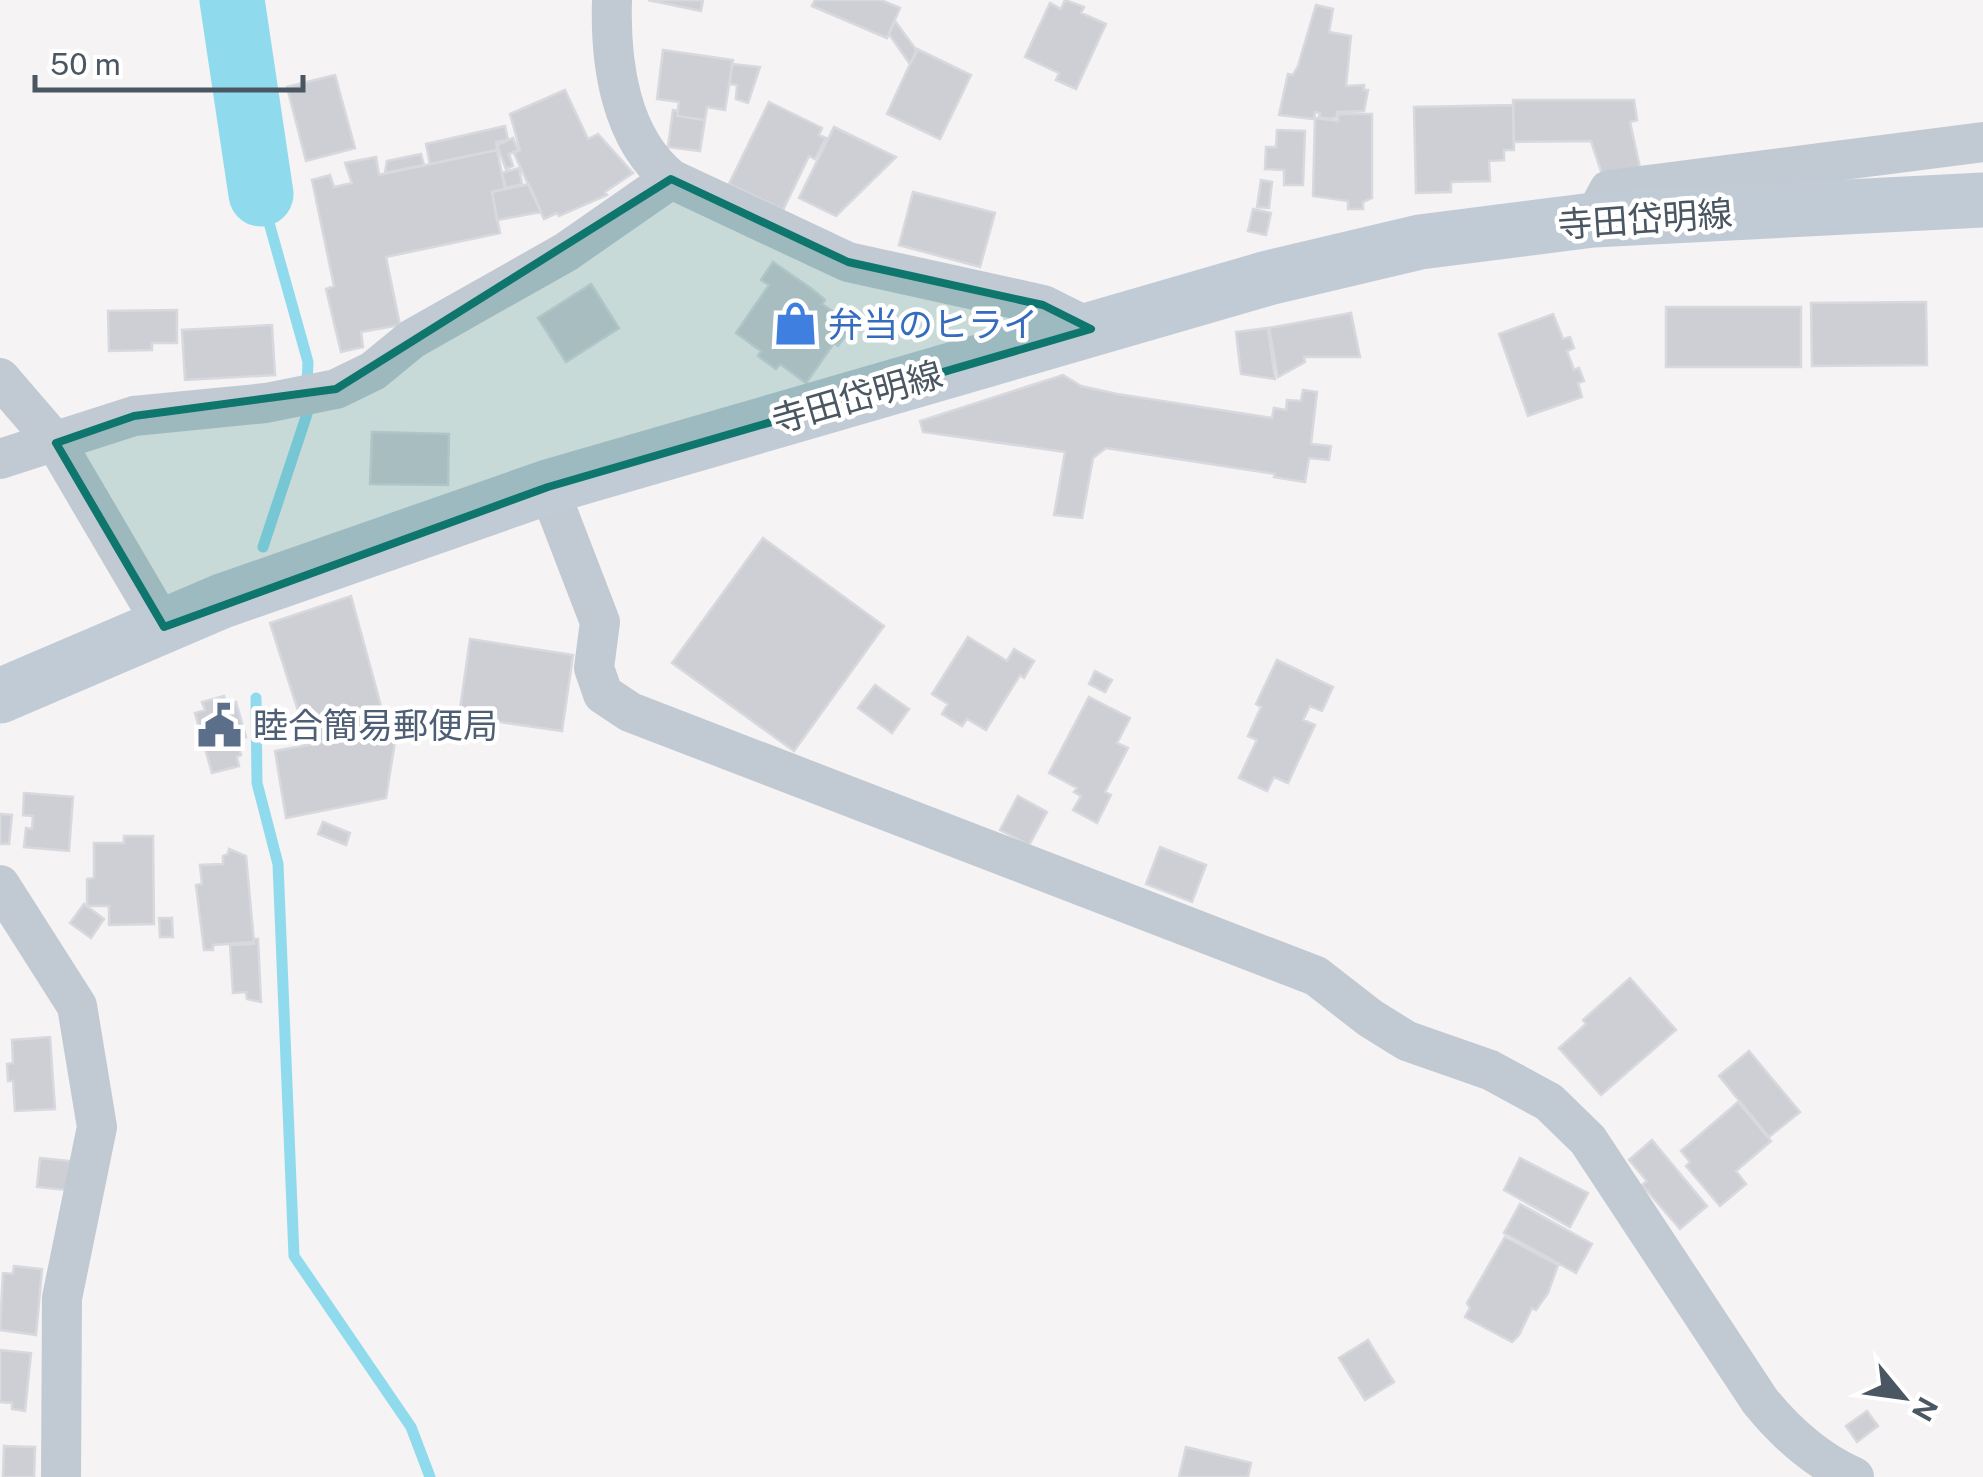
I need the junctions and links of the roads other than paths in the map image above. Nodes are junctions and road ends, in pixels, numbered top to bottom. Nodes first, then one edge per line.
1 (612, 0) edge
2 (1983, 142) edge
3 (671, 179) junction
4 (1983, 200) edge
5 (1593, 220) junction
6 (1091, 329) junction
7 (0, 378) edge
8 (56, 442) junction
9 (0, 459) edge
10 (548, 488) junction
11 (164, 627) junction
12 (0, 696) edge
13 (0, 885) edge
14 (61, 1477) edge
15 (1854, 1477) edge

1 - 3 street
2 - 5 street
3 - 6 street
3 - 8 street
4 - 5 main road, 寺田岱明線
5 - 6 main road, 寺田岱明線
6 - 10 main road, 寺田岱明線
7 - 8 street
8 - 9 street
8 - 11 street
10 - 11 main road, 寺田岱明線
10 - 15 street
11 - 12 main road, 寺田岱明線
13 - 14 street

